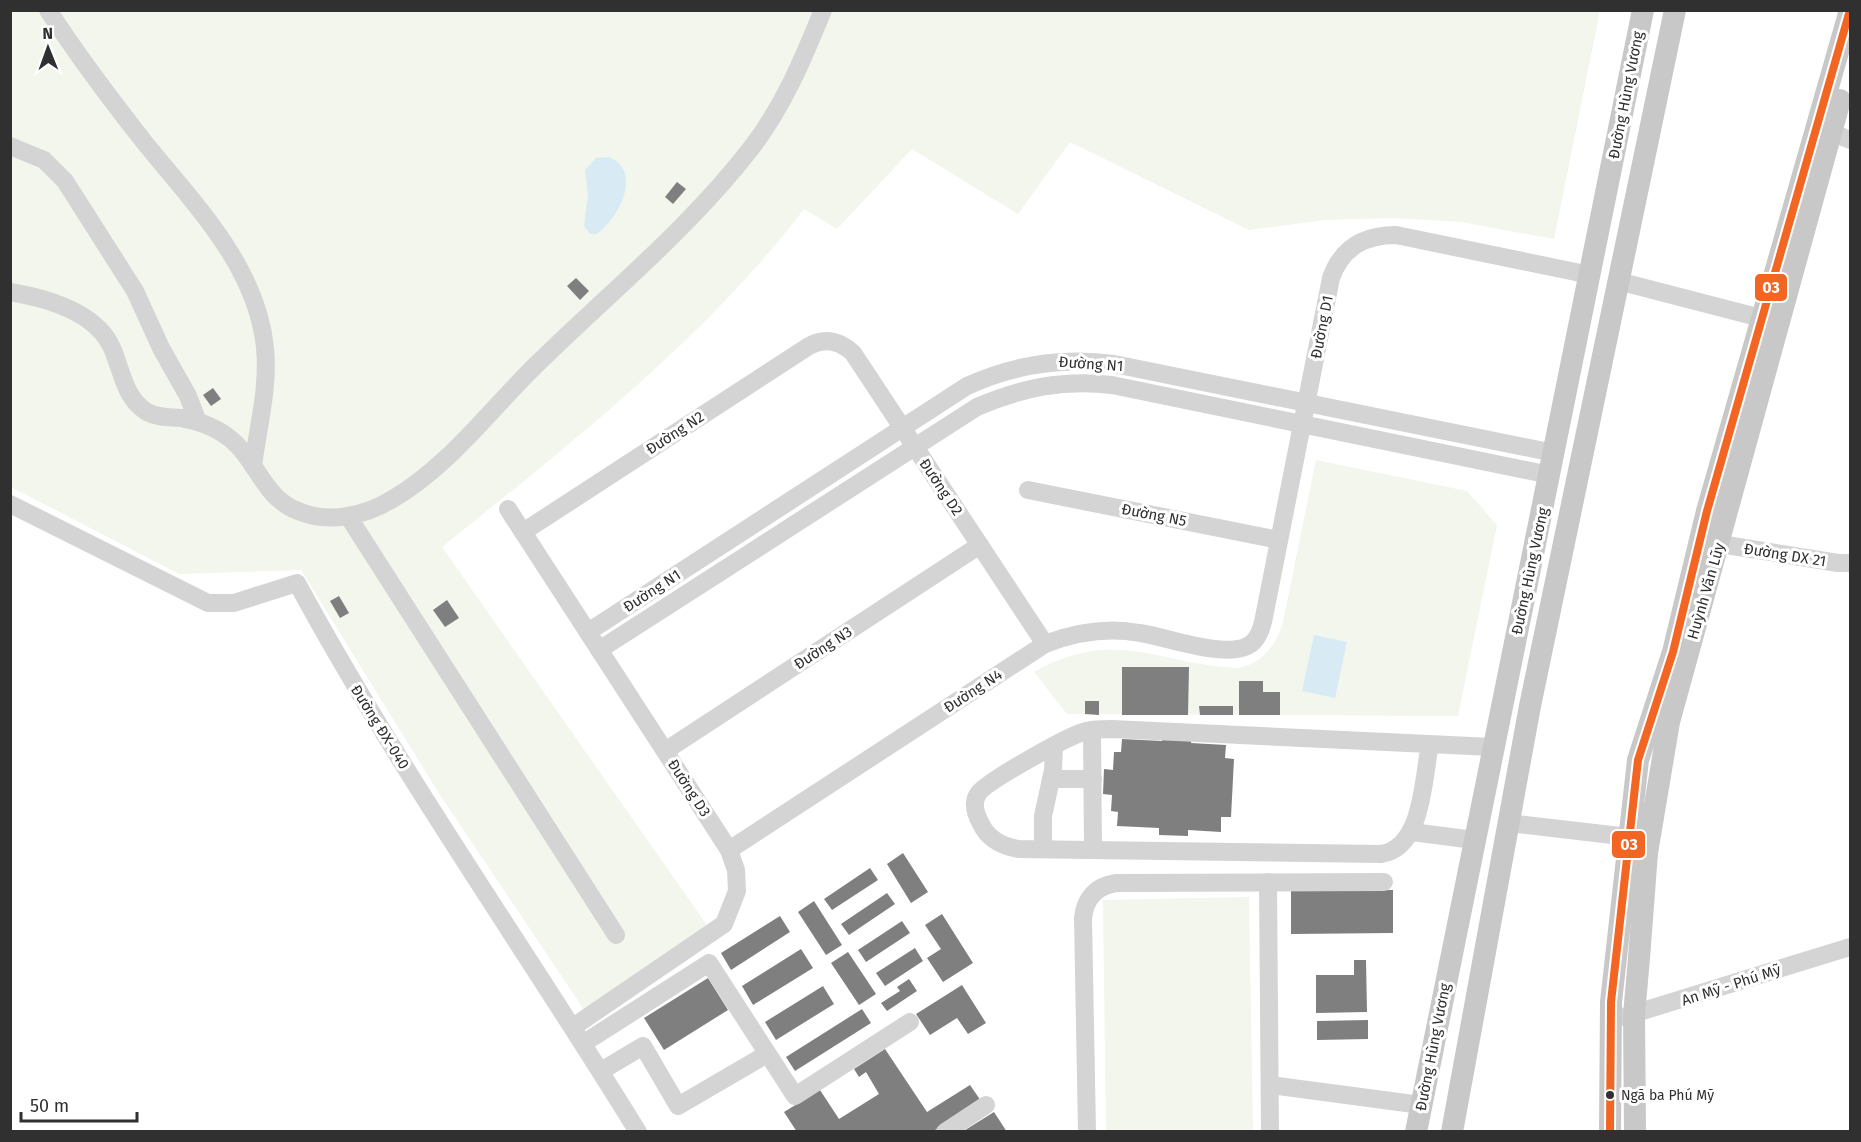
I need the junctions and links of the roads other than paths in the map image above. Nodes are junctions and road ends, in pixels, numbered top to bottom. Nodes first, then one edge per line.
1 (48, 10) edge
2 (823, 10) edge
3 (1643, 10) edge
4 (1675, 10) edge
5 (1850, 10) edge
6 (1851, 63) edge
7 (1841, 136) edge
8 (10, 146) edge
9 (1590, 275) junction
10 (1618, 281) junction
11 (10, 292) edge
12 (1761, 318) junction
13 (829, 341) joint
14 (1306, 403) junction
15 (198, 422) junction
16 (1302, 424) junction
17 (902, 428) junction
18 (915, 448) junction
19 (1552, 464) junction
20 (253, 466) junction
21 (1028, 490) dead end
22 (10, 504) edge
23 (508, 509) dead end
24 (348, 516) junction
25 (523, 532) junction
26 (1280, 540) junction
27 (1720, 544) junction
28 (980, 546) junction
29 (1851, 563) edge
30 (588, 632) junction
31 (1045, 644) junction
32 (1245, 647) joint
33 (599, 650) junction
34 (1092, 730) junction
35 (1430, 744) junction
36 (1054, 747) junction
37 (1492, 747) junction
38 (665, 751) junction
39 (1051, 779) junction
40 (1093, 779) junction
41 (1412, 832) junction
42 (1508, 833) junction
43 (1629, 837) junction
44 (1474, 840) junction
45 (1043, 849) junction
46 (729, 850) junction
47 (1094, 850) junction
48 (1268, 882) junction
49 (1383, 882) dead end
50 (616, 935) dead end
51 (1851, 947) edge
52 (1634, 1016) junction
53 (1611, 1019) junction
54 (910, 1022) dead end
55 (573, 1027) junction
56 (584, 1044) junction
57 (767, 1054) junction
58 (601, 1071) junction
59 (1270, 1085) junction
60 (986, 1105) dead end
61 (1421, 1106) junction
62 (638, 1131) edge
63 (945, 1131) edge
64 (1087, 1131) edge
65 (1270, 1131) edge
66 (1416, 1131) edge
67 (1452, 1131) edge
68 (1610, 1131) edge
69 (1635, 1131) edge

1 - 20 street
2 - 24 street
3 - 9 main road, Đường Hùng Vương
4 - 10 main road, Đường Hùng Vương
5 - 12 main road, Huỳnh Văn Lũy
6 - 7 main road, Huỳnh Văn Lũy
7 - 27 main road, Huỳnh Văn Lũy
8 - 15 street
9 - 10 main road
9 - 14 street, Đường D1
9 - 19 main road, Đường Hùng Vương
10 - 12 street
10 - 42 main road, Đường Hùng Vương
11 - 15 street
12 - 43 main road, Huỳnh Văn Lũy
13 - 17 street, Đường D2
13 - 25 street, Đường N2
14 - 16 street, Đường D1
14 - 17 street, Đường N1
14 - 19 street, Đường N1
15 - 20 street
16 - 18 street, Đường N1
16 - 19 street, Đường N1
16 - 26 street, Đường D1
17 - 18 street, Đường D2
17 - 30 street, Đường N1
18 - 28 street, Đường D2
18 - 33 street, Đường N1
19 - 37 main road, Đường Hùng Vương
20 - 24 street
21 - 26 street, Đường N5
22 - 55 street, Đường ĐX-040
23 - 25 street, Đường D3
24 - 50 street
25 - 30 street, Đường D3
26 - 32 street, Đường D1
27 - 29 street, Đường DX 21
27 - 52 main road, Huỳnh Văn Lũy
28 - 31 street, Đường D2
28 - 38 street, Đường N3
30 - 33 street, Đường D3
31 - 32 street, Đường N4
31 - 46 street, Đường N4
33 - 38 street, Đường D3
34 - 35 street
34 - 36 street
34 - 40 street
35 - 37 street
35 - 41 street
36 - 39 street
36 - 45 street
37 - 44 main road, Đường Hùng Vương
38 - 46 street, Đường D3
39 - 40 street
39 - 45 street
40 - 47 street
41 - 44 street
41 - 47 street
42 - 43 street
42 - 44 main road
42 - 67 main road, Đường Hùng Vương
43 - 53 main road, Huỳnh Văn Lũy
44 - 61 main road, Đường Hùng Vương
45 - 47 street
46 - 55 street, Đường D3
48 - 49 street
48 - 59 street
48 - 64 street
51 - 52 street, An Mỹ - Phú Mỹ
52 - 53 street, An Mỹ - Phú Mỹ
52 - 69 main road, Huỳnh Văn Lũy
53 - 68 main road, Huỳnh Văn Lũy
54 - 57 street
55 - 56 street, Đường ĐX-040
56 - 57 street
56 - 58 street, Đường ĐX-040
57 - 58 street
58 - 62 street, Đường ĐX-040
59 - 61 street
59 - 65 street
60 - 63 street
61 - 66 main road, Đường Hùng Vương

